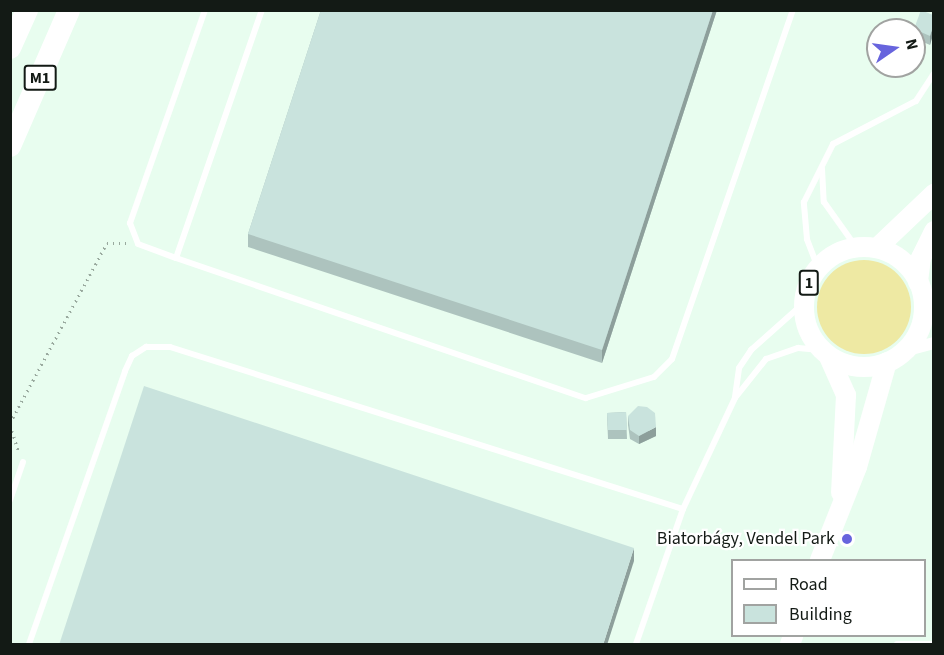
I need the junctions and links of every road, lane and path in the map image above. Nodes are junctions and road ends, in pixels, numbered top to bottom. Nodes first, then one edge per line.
1 (27, 10) edge
2 (69, 10) edge
3 (205, 10) edge
4 (262, 10) edge
5 (793, 10) edge
6 (10, 48) edge
7 (933, 73) edge
8 (10, 146) edge
9 (822, 165) junction
10 (933, 194) edge
11 (933, 231) edge
12 (138, 244) junction
13 (856, 247) junction
14 (877, 248) junction
15 (176, 258) junction
16 (818, 268) junction
17 (925, 293) edge
18 (804, 303) junction
19 (933, 343) edge
20 (904, 351) junction
21 (825, 353) junction
22 (887, 362) junction
23 (735, 398) junction
24 (10, 424) edge
25 (23, 462) joint
26 (10, 500) edge
27 (840, 505) junction
28 (683, 509) junction
29 (821, 559) edge
30 (933, 644) edge
31 (29, 645) edge
32 (636, 645) edge
33 (897, 645) edge

1 - 6 highway, M1
2 - 8 highway, M1
3 - 12 lane
4 - 15 lane
5 - 15 lane
7 - 9 lane
9 - 13 lane
9 - 16 lane
10 - 14 main road
11 - 17 main road
12 - 15 lane
12 - 24 path
13 - 14 main road
13 - 16 main road, 1
14 - 17 main road
16 - 18 main road, 1
17 - 20 main road
18 - 21 main road, 1
18 - 23 lane
19 - 20 street
20 - 22 main road
21 - 22 main road
21 - 23 lane
21 - 27 main road, 1
22 - 27 main road, 1
23 - 28 lane
24 - 25 path
25 - 26 lane
27 - 29 main road, 1
28 - 31 lane
28 - 32 lane
30 - 33 lane

